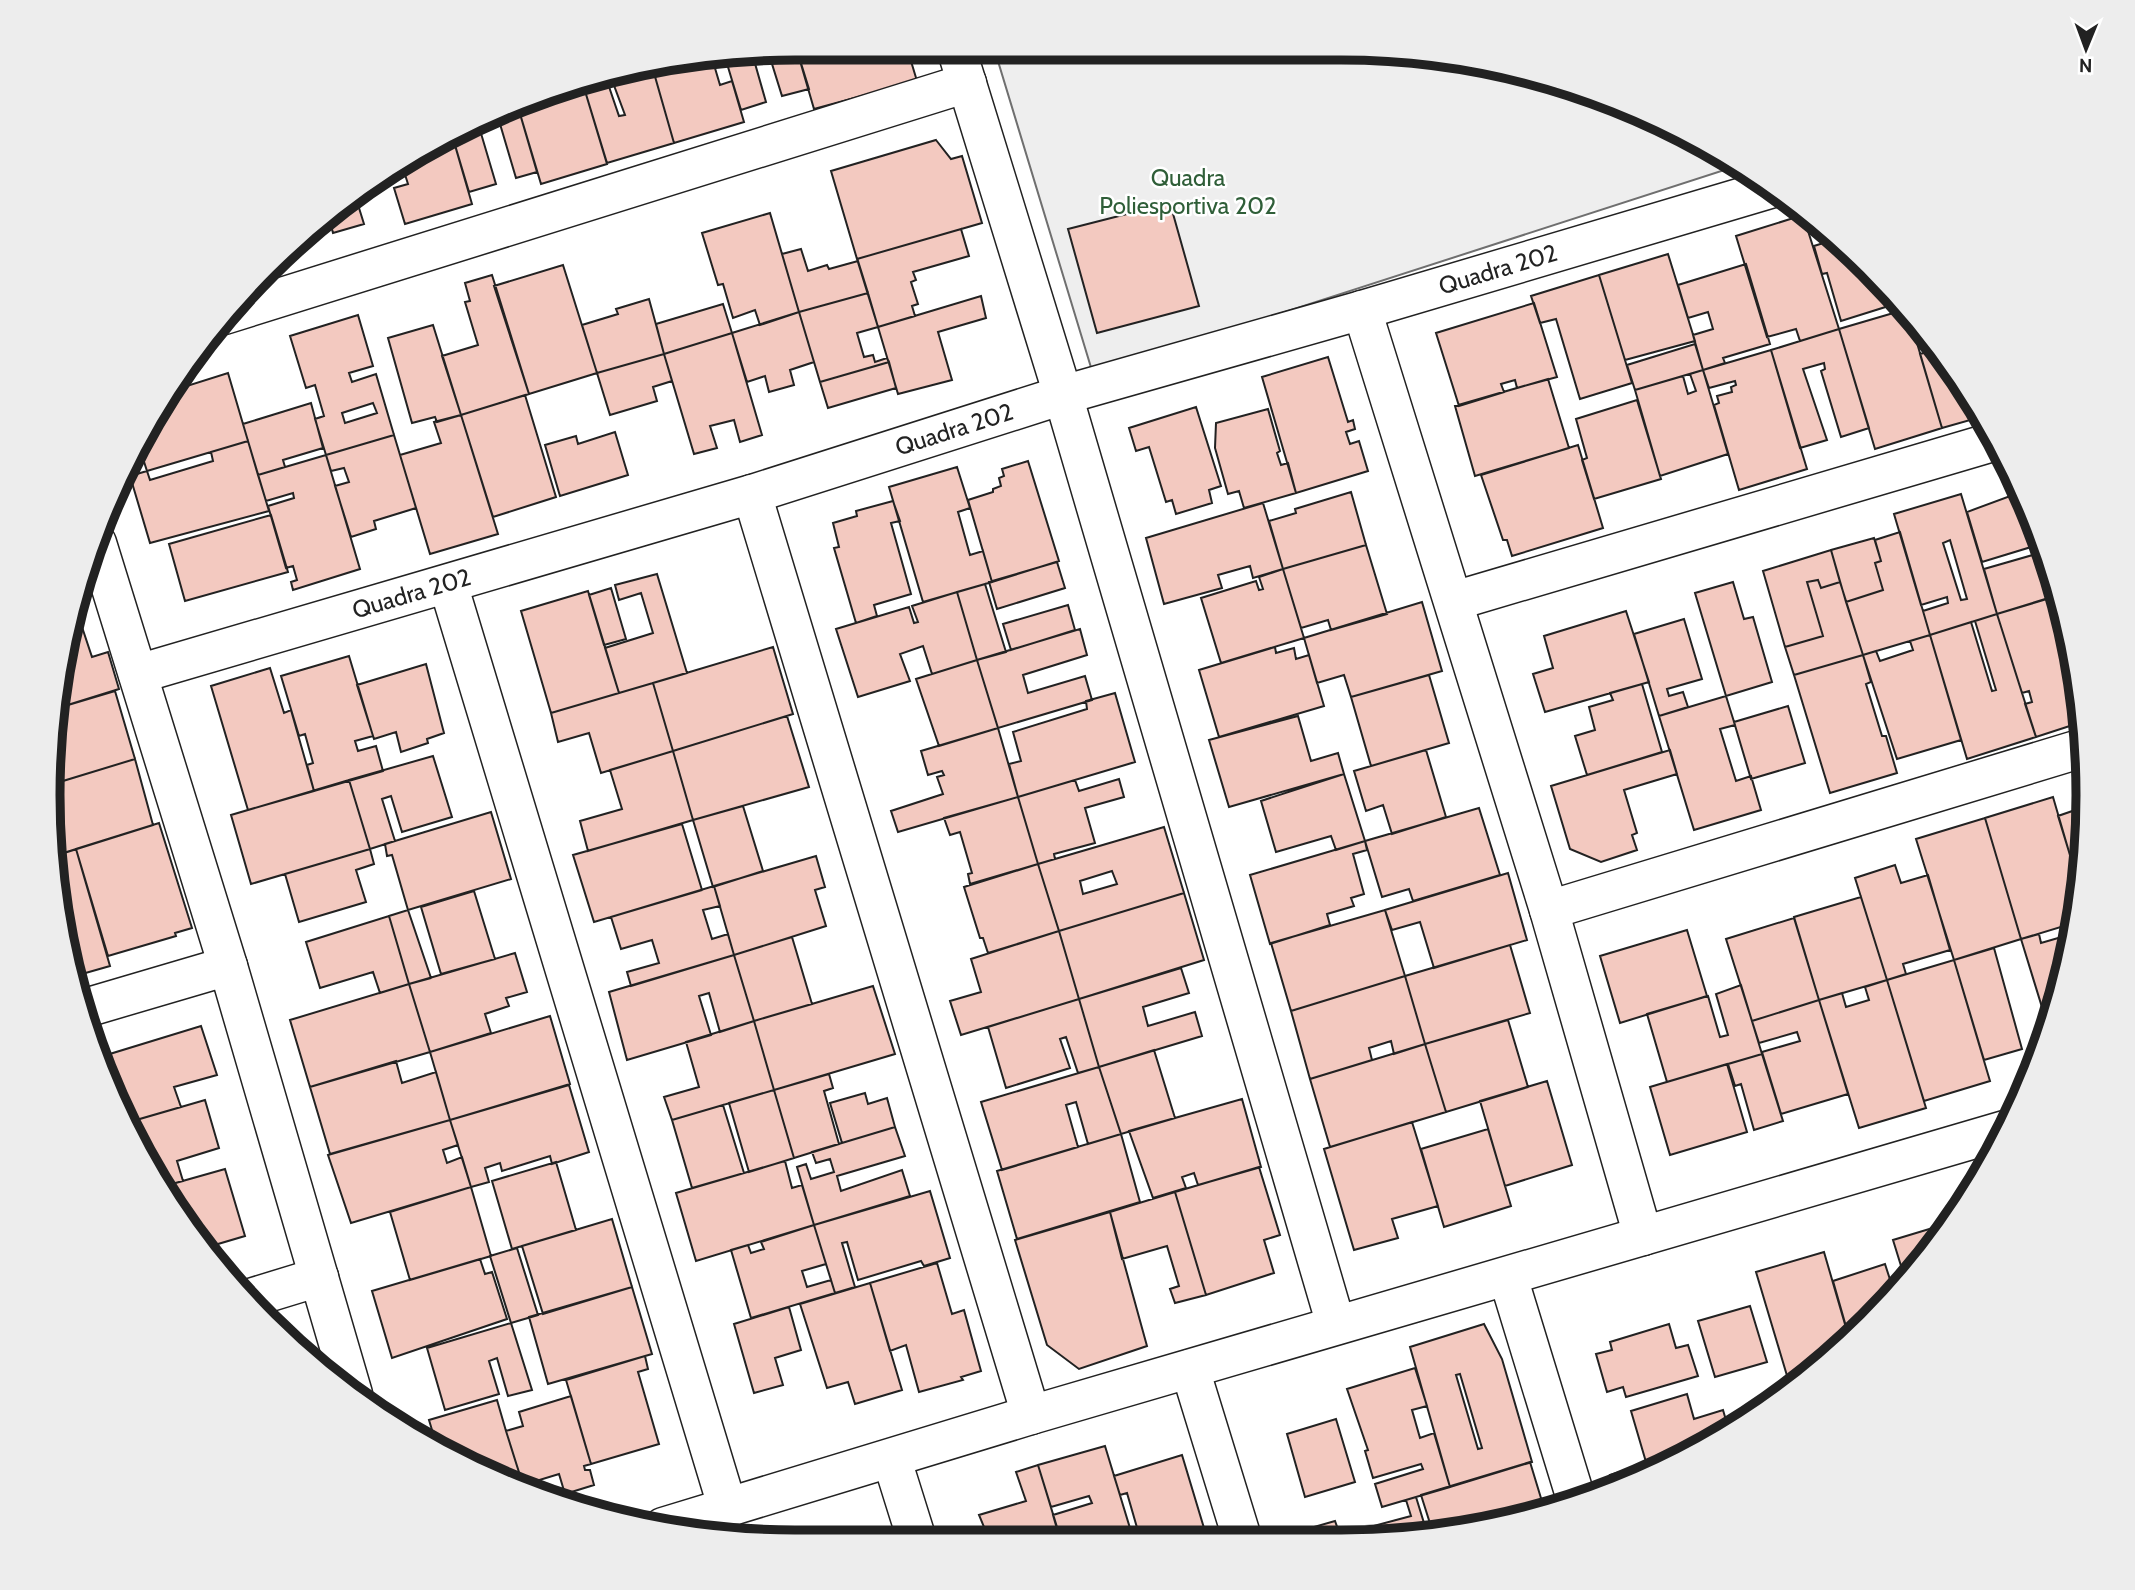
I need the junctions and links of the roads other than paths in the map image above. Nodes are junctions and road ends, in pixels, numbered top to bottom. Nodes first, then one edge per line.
1 (960, 60) edge
2 (967, 83) junction
3 (1761, 192) edge
4 (243, 309) edge
5 (1362, 310) junction
6 (1063, 395) junction
7 (1986, 444) edge
8 (752, 494) junction
9 (100, 555) edge
10 (448, 584) junction
11 (1454, 601) junction
12 (138, 674) junction
13 (2074, 751) edge
14 (1549, 910) junction
15 (228, 966) junction
16 (91, 1006) edge
17 (1993, 1134) edge
18 (1643, 1236) junction
19 (320, 1277) junction
20 (1508, 1277) junction
21 (257, 1296) edge
22 (1336, 1325) junction
23 (1190, 1369) junction
24 (349, 1381) edge
25 (1031, 1415) junction
26 (892, 1460) junction
27 (1574, 1492) edge
28 (728, 1509) junction
29 (683, 1521) edge
30 (914, 1530) edge
31 (1240, 1530) edge

1 - 2 street
2 - 4 street
2 - 6 street
3 - 5 street, Quadra 202
5 - 6 street, Quadra 202
5 - 11 street
6 - 8 street, Quadra 202
6 - 22 street
7 - 11 street
8 - 10 street, Quadra 202
8 - 25 street
9 - 12 street
10 - 12 street, Quadra 202
10 - 28 street
11 - 14 street
12 - 15 street
13 - 14 street
14 - 18 street
15 - 16 street
15 - 19 street
17 - 18 street
18 - 20 street
19 - 21 street
19 - 24 street
20 - 22 street
20 - 27 street
22 - 23 street
23 - 25 street
23 - 31 street
25 - 26 street
26 - 28 street
26 - 30 street
28 - 29 street

